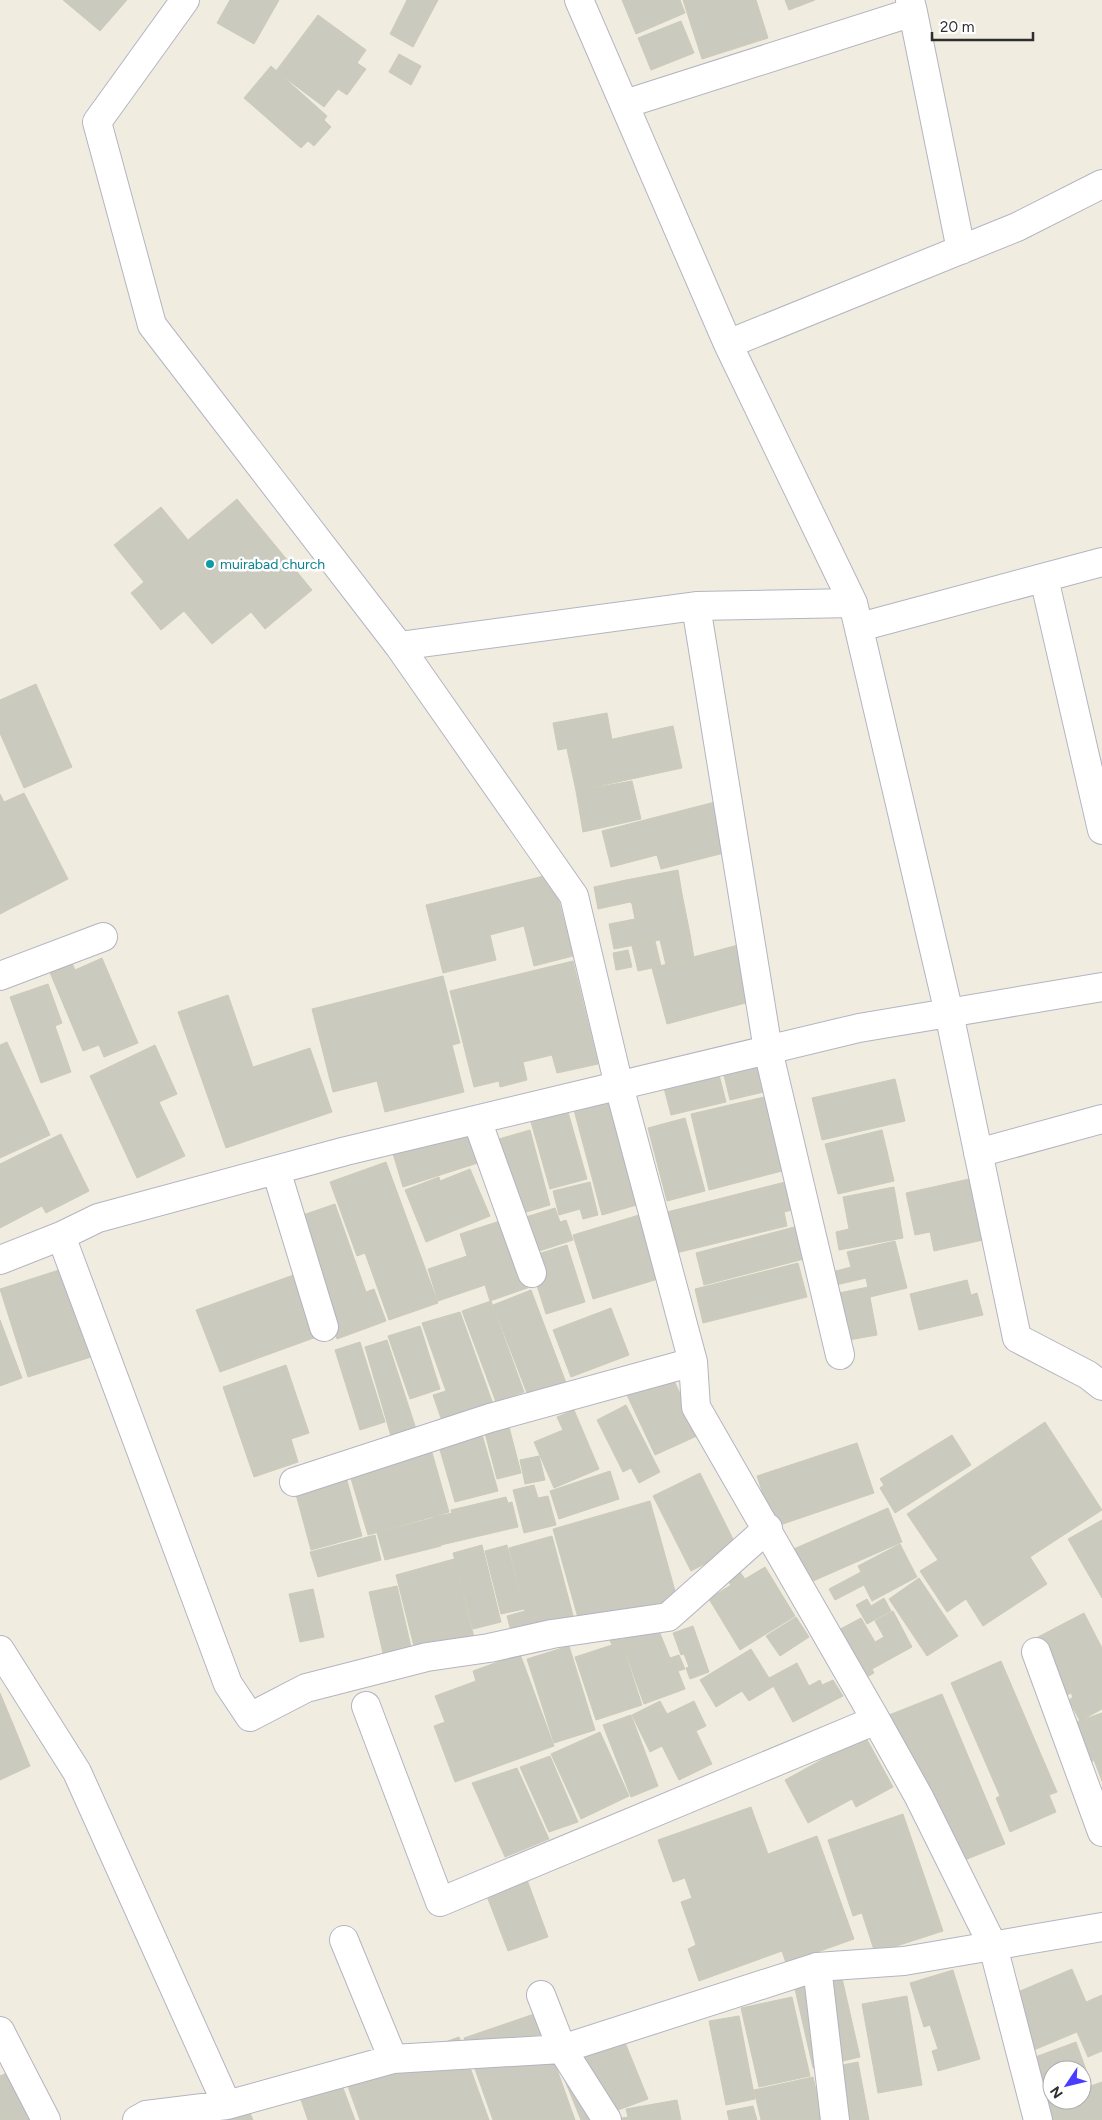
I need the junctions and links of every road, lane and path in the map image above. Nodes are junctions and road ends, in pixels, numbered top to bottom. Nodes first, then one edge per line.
1 (185, 0) edge
2 (579, 0) edge
3 (912, 6) edge
4 (625, 104) junction
5 (1102, 184) edge
6 (961, 250) junction
7 (728, 344) junction
8 (1102, 562) edge
9 (1044, 578) junction
10 (696, 606) junction
11 (857, 615) junction
12 (399, 646) junction
13 (1102, 830) edge
14 (103, 937) dead end
15 (0, 976) edge
16 (1102, 987) edge
17 (950, 1013) junction
18 (768, 1050) junction
19 (619, 1086) junction
20 (1102, 1119) edge
21 (477, 1120) junction
22 (978, 1152) junction
23 (276, 1170) junction
24 (61, 1236) junction
25 (0, 1260) edge
26 (532, 1273) dead end
27 (324, 1327) dead end
28 (840, 1355) dead end
29 (693, 1362) junction
30 (1102, 1386) edge
31 (294, 1482) dead end
32 (768, 1528) junction
33 (0, 1650) edge
34 (1036, 1652) dead end
35 (366, 1706) dead end
36 (876, 1720) junction
37 (1102, 1832) edge
38 (1102, 1927) edge
39 (344, 1940) dead end
40 (993, 1946) junction
41 (817, 1967) junction
42 (541, 1995) dead end
43 (0, 2031) edge
44 (562, 2049) junction
45 (393, 2059) junction
46 (227, 2105) junction
47 (46, 2120) edge
48 (137, 2120) edge
49 (607, 2120) edge
50 (835, 2120) edge
51 (1038, 2120) edge

1 - 12 street
2 - 4 street
3 - 4 street
3 - 6 street
4 - 7 street
5 - 6 street
6 - 7 street
7 - 11 street
8 - 9 street
9 - 11 street
9 - 13 street
10 - 11 street
10 - 12 street
10 - 18 street
11 - 17 street
12 - 19 street
14 - 15 street
16 - 17 street
17 - 18 street
17 - 22 street
18 - 19 street
18 - 28 street
19 - 21 street
19 - 29 street
20 - 22 street
21 - 23 street
21 - 26 street
22 - 30 street
23 - 24 street
23 - 27 street
24 - 25 street
24 - 32 street
29 - 31 street
29 - 32 street
32 - 36 street
33 - 46 street
34 - 37 street
35 - 36 street
36 - 40 street
38 - 40 street
39 - 45 street
40 - 41 street
40 - 51 street
41 - 44 street
41 - 50 street
42 - 44 street
43 - 47 street
44 - 45 street
44 - 49 street
45 - 46 street
46 - 48 street

